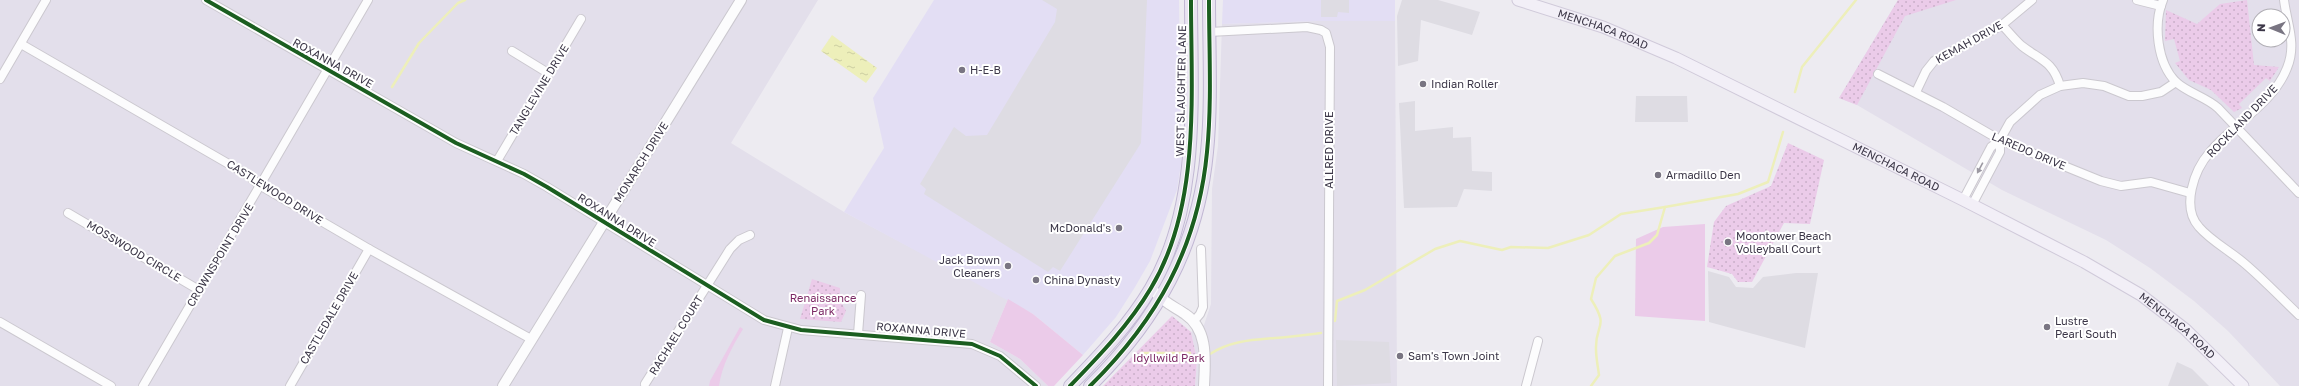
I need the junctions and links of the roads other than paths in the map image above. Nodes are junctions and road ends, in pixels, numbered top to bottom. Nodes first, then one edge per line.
1 (46, 0) edge
2 (206, 0) edge
3 (368, 0) edge
4 (741, 0) edge
5 (1191, 0) edge
6 (1209, 0) edge
7 (1518, 0) edge
8 (2032, 0) edge
9 (2137, 0) edge
10 (2284, 0) edge
11 (2162, 3) edge
12 (581, 19) dead end
13 (2002, 25) junction
14 (1209, 32) junction
15 (20, 44) junction
16 (2296, 44) edge
17 (512, 51) dead end
18 (328, 70) junction
19 (548, 73) junction
20 (1878, 74) dead end
21 (0, 79) edge
22 (2176, 82) junction
23 (2060, 86) junction
24 (1916, 92) junction
25 (1192, 102) junction
26 (1209, 127) junction
27 (2235, 127) junction
28 (2000, 140) junction
29 (497, 161) junction
30 (261, 186) junction
31 (2299, 192) edge
32 (2190, 193) junction
33 (1967, 202) junction
34 (68, 213) dead end
35 (604, 222) junction
36 (750, 235) dead end
37 (369, 249) junction
38 (1201, 249) dead end
39 (706, 286) junction
40 (1151, 287) junction
41 (199, 290) junction
42 (861, 295) dead end
43 (1161, 299) junction
44 (2299, 315) edge
45 (1194, 321) junction
46 (0, 322) edge
47 (788, 328) junction
48 (858, 334) junction
49 (530, 339) junction
50 (1538, 341) dead end
51 (645, 384) dead end
52 (112, 386) edge
53 (143, 386) edge
54 (290, 386) edge
55 (503, 386) edge
56 (775, 386) edge
57 (1036, 386) edge
58 (1070, 386) edge
59 (1090, 386) edge
60 (1204, 386) edge
61 (1328, 386) edge
62 (1526, 386) edge
63 (2242, 386) edge

1 - 15 street
2 - 18 street, ROXANNA DRIVE
3 - 18 street, CROWNSPOINT DRIVE
4 - 35 street, MONARCH DRIVE
5 - 25 main road, WEST SLAUGHTER LANE
6 - 14 main road
7 - 33 main road, MENCHACA ROAD
8 - 13 street, KEMAH DRIVE
9 - 11 street
10 - 16 street, ROCKLAND DRIVE
11 - 22 street
12 - 19 street, TANGLEVINE DRIVE
13 - 23 street
13 - 24 street, KEMAH DRIVE
14 - 26 main road
14 - 61 street, ALLRED DRIVE
15 - 21 street
15 - 30 street, CASTLEWOOD DRIVE
16 - 27 street, ROCKLAND DRIVE
17 - 19 street
18 - 29 street, ROXANNA DRIVE
18 - 30 street, CROWNSPOINT DRIVE
19 - 29 street, TANGLEVINE DRIVE
20 - 24 street, LAREDO DRIVE
22 - 23 street
22 - 27 street
23 - 28 street
24 - 28 street, LAREDO DRIVE
25 - 26 main road
25 - 40 main road, WEST SLAUGHTER LANE
26 - 43 main road
27 - 31 street
27 - 32 street, ROCKLAND DRIVE
28 - 32 street, LAREDO DRIVE
28 - 33 street
29 - 35 street, ROXANNA DRIVE
30 - 37 street, CASTLEWOOD DRIVE
30 - 41 street, CROWNSPOINT DRIVE
32 - 44 street
33 - 63 main road, MENCHACA ROAD
34 - 41 street, MOSSWOOD CIRCLE
35 - 39 street, ROXANNA DRIVE
35 - 49 street, MONARCH DRIVE
36 - 39 street, RACHAEL COURT
37 - 49 street, CASTLEWOOD DRIVE
37 - 54 street, CASTLEDALE DRIVE
38 - 45 street
39 - 47 street, ROXANNA DRIVE
39 - 51 street, RACHAEL COURT
40 - 43 street
40 - 58 main road, WEST SLAUGHTER LANE
41 - 53 street, CROWNSPOINT DRIVE
42 - 48 street
43 - 45 street
43 - 59 main road
45 - 60 street
46 - 52 street
47 - 48 street, ROXANNA DRIVE
47 - 56 street
48 - 57 street, ROXANNA DRIVE
49 - 55 street, MONARCH DRIVE
50 - 62 street

